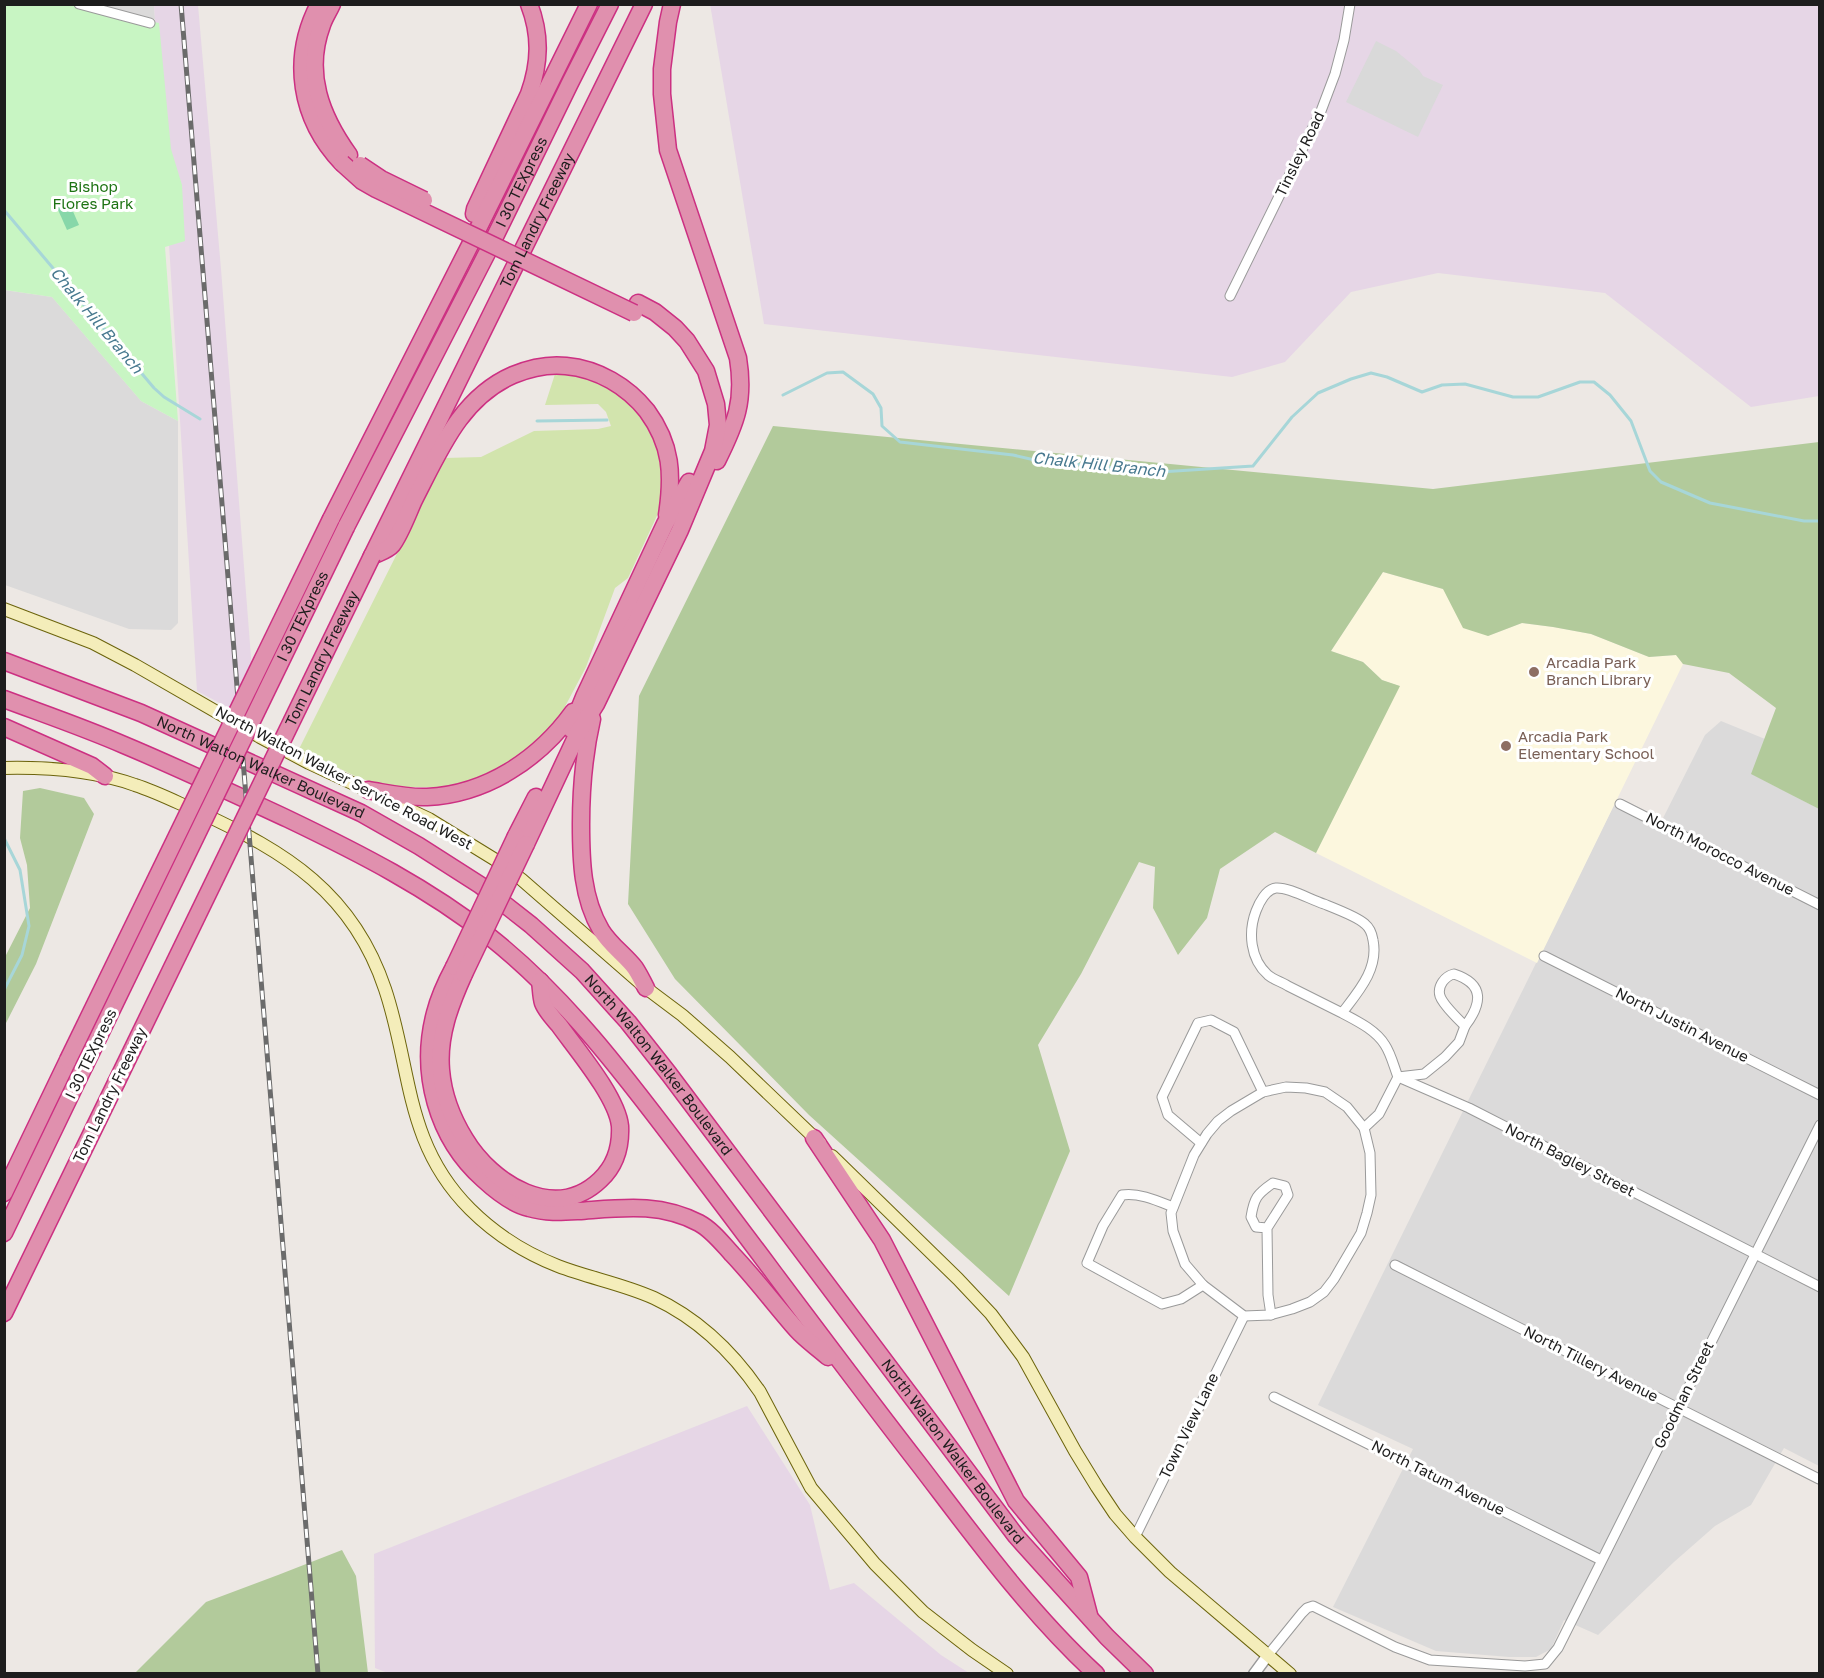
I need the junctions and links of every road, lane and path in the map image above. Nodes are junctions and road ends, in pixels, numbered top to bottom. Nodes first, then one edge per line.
1 (79, 4) edge
2 (319, 4) edge
3 (332, 4) edge
4 (529, 4) edge
5 (589, 4) edge
6 (610, 4) edge
7 (644, 4) edge
8 (672, 4) edge
9 (1350, 4) edge
10 (150, 23) dead end
11 (345, 159) junction
12 (470, 245) junction
13 (1230, 296) dead end
14 (673, 527) junction
15 (381, 548) junction
16 (4, 609) edge
17 (4, 661) edge
18 (4, 699) edge
19 (590, 700) junction
20 (4, 727) edge
21 (4, 768) edge
22 (105, 776) junction
23 (368, 790) junction
24 (1620, 804) dead end
25 (1820, 905) edge
26 (1544, 956) dead end
27 (459, 970) junction
28 (540, 981) junction
29 (646, 988) junction
30 (1342, 1013) junction
31 (1465, 1026) junction
32 (1398, 1077) junction
33 (1263, 1092) junction
34 (1820, 1095) edge
35 (1820, 1125) edge
36 (1364, 1128) junction
37 (814, 1138) junction
38 (1201, 1143) junction
39 (4, 1193) edge
40 (1173, 1207) junction
41 (1267, 1228) junction
42 (4, 1233) edge
43 (1754, 1254) junction
44 (1395, 1265) dead end
45 (1203, 1285) junction
46 (1820, 1287) edge
47 (4, 1313) edge
48 (1271, 1315) junction
49 (1244, 1316) junction
50 (850, 1376) junction
51 (1274, 1397) dead end
52 (1678, 1407) junction
53 (1819, 1479) edge
54 (1135, 1537) junction
55 (1601, 1560) junction
56 (1090, 1618) junction
57 (1268, 1655) junction
58 (1007, 1674) edge
59 (1096, 1674) edge
60 (1145, 1674) edge
61 (1254, 1674) edge
62 (1290, 1674) edge

1 - 10 street
2 - 11 highway
3 - 11 highway
4 - 12 highway
5 - 12 highway
6 - 42 highway, I 30 TEXpress, bridge
7 - 15 highway, Tom Landry Freeway
8 - 14 highway
9 - 13 street, Tinsley Road
11 - 14 highway, bridge
12 - 39 highway, bridge
14 - 15 highway
14 - 19 highway
15 - 47 highway, Tom Landry Freeway, bridge
16 - 23 main road, North Walton Walker Service Road West
17 - 56 highway, North Walton Walker Boulevard
18 - 28 highway
19 - 23 highway
19 - 27 highway, bridge
19 - 29 highway
20 - 22 highway
21 - 22 main road
22 - 58 main road
23 - 29 main road, North Walton Walker Service Road West
24 - 25 street, North Morocco Avenue
26 - 34 street, North Justin Avenue
27 - 28 highway
27 - 50 highway
28 - 50 highway
29 - 37 main road, North Walton Walker Service Road West
30 - 30 street
30 - 32 street
31 - 31 street
31 - 32 street
32 - 36 street
32 - 43 street, North Bagley Street
33 - 36 street
33 - 38 street
33 - 38 street
35 - 43 street, Goodman Street
36 - 48 street
37 - 54 main road
37 - 56 highway
38 - 40 street
40 - 45 street
40 - 45 street
41 - 41 street
41 - 48 street
43 - 46 street, North Bagley Street
43 - 52 street, Goodman Street
44 - 52 street, North Tillery Avenue
45 - 49 street
48 - 49 street
49 - 54 street, Town View Lane
50 - 59 highway
51 - 55 street, North Tatum Avenue
52 - 53 street, North Tillery Avenue
52 - 55 street, Goodman Street
54 - 57 main road
55 - 57 street, Goodman Street
56 - 60 highway, North Walton Walker Boulevard
57 - 61 street
57 - 62 main road

